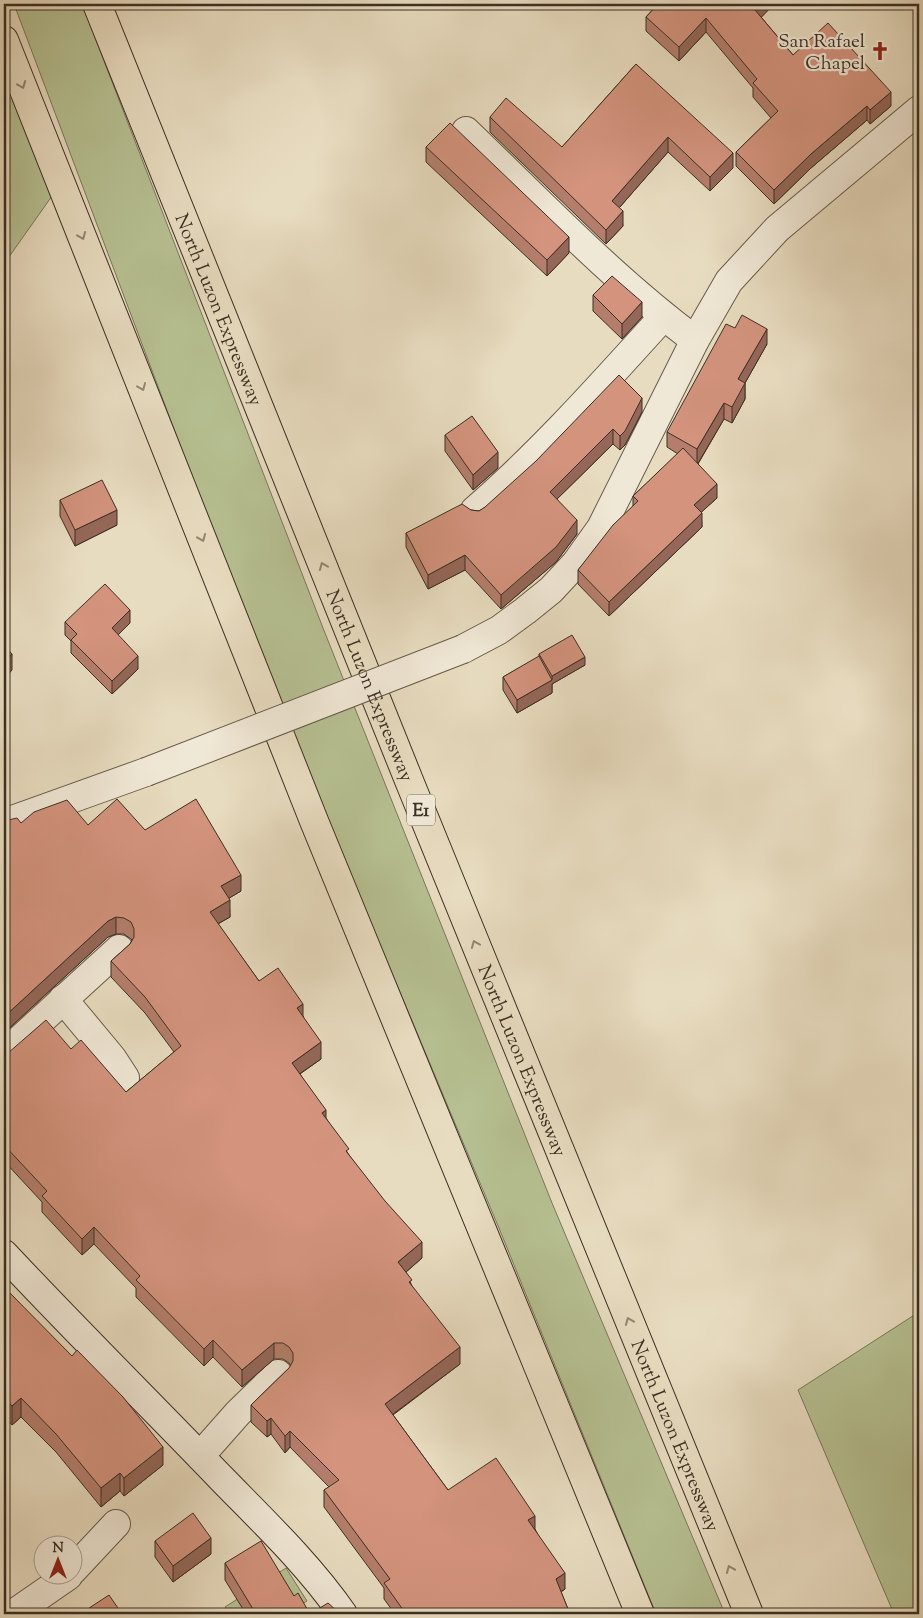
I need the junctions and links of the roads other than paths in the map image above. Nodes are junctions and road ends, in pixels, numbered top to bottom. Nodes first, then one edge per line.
1 (97, 4) edge
2 (4, 40) edge
3 (919, 110) edge
4 (466, 131) dead end
5 (663, 316) junction
6 (694, 340) junction
7 (475, 510) edge
8 (4, 823) edge
9 (119, 949) dead end
10 (63, 999) junction
11 (4, 1054) edge
12 (125, 1078) dead end
13 (4, 1254) edge
14 (278, 1374) dead end
15 (200, 1456) junction
16 (116, 1524) dead end
17 (82, 1560) edge
18 (54, 1586) edge
19 (13, 1614) edge
20 (343, 1614) edge
21 (640, 1614) edge
22 (749, 1614) edge

22 -> 1 highway, North Luzon Expressway / E1
2 -> 21 highway
3 - 6 street
4 - 5 street
5 - 6 street
5 - 7 street
6 - 8 street, bridge
9 - 10 street
10 - 11 street
10 - 12 street
13 - 15 street
14 - 15 street
15 - 20 street
16 - 17 street
18 - 19 street

